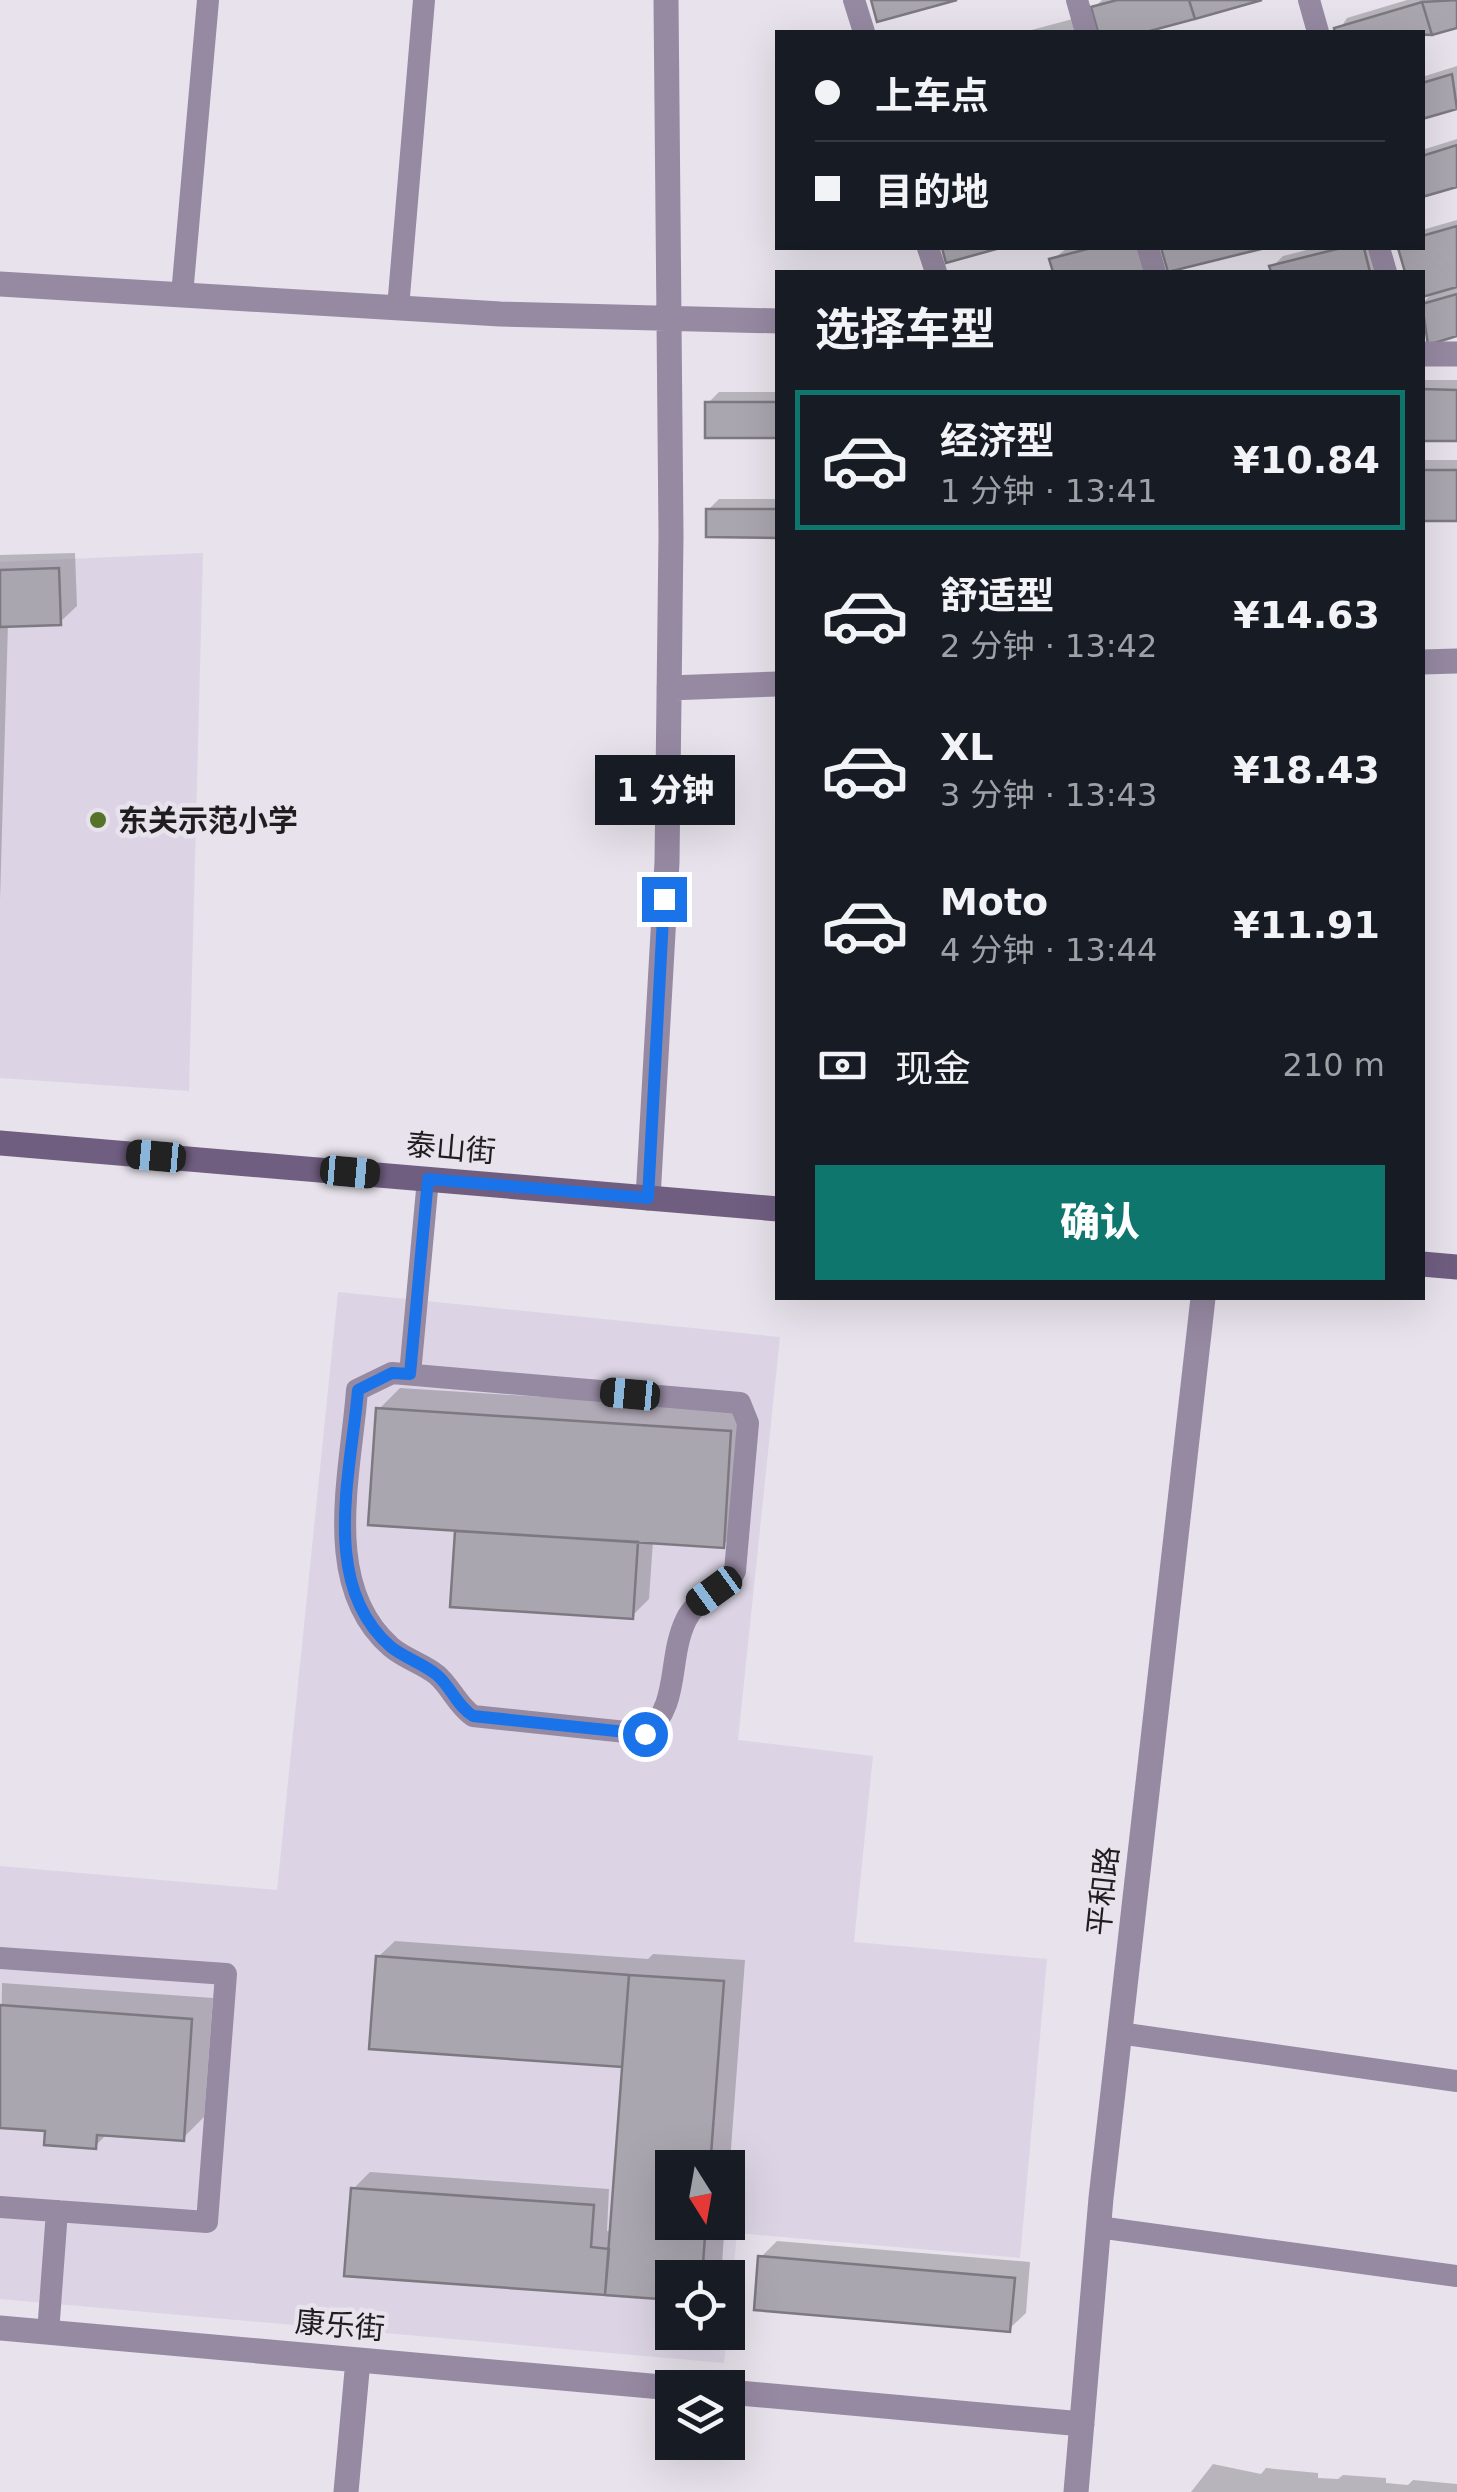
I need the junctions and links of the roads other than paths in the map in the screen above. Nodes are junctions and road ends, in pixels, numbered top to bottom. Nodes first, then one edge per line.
1 (208, 0) edge
2 (424, 0) edge
3 (666, 0) edge
4 (854, 0) edge
5 (1077, 0) edge
6 (1309, 0) edge
7 (863, 30) edge
8 (1085, 30) edge
9 (1317, 30) edge
10 (0, 284) edge
11 (182, 295) junction
12 (398, 308) junction
13 (669, 318) junction
14 (775, 321) edge
15 (1425, 354) edge
16 (1457, 354) edge
17 (1457, 661) edge
18 (1425, 662) edge
19 (775, 684) edge
20 (669, 688) junction
21 (0, 1143) edge
22 (428, 1179) junction
23 (648, 1198) junction
24 (775, 1209) edge
25 (1425, 1264) edge
26 (1457, 1267) edge
27 (1203, 1300) edge
28 (410, 1374) junction
29 (0, 1958) edge
30 (1119, 2033) junction
31 (1457, 2081) edge
32 (0, 2208) edge
33 (58, 2212) junction
34 (1098, 2227) junction
35 (1457, 2276) edge
36 (0, 2328) edge
37 (48, 2333) junction
38 (358, 2360) junction
39 (655, 2386) edge
40 (745, 2394) edge
41 (1082, 2424) junction
42 (346, 2492) edge
43 (1076, 2492) edge

1 - 11 lane
2 - 12 lane
3 - 13 street
4 - 7 lane
5 - 8 lane
6 - 9 lane
10 - 11 street
11 - 12 street
12 - 13 street
13 - 14 street
13 - 20 street
15 - 16 street
17 - 18 street
19 - 20 street
20 - 23 street
21 - 22 street, 泰山街
22 - 23 street, 泰山街
22 - 28 lane
23 - 24 street, 泰山街
25 - 26 street
27 - 30 street, 平和路
28 - 28 lane
29 - 33 lane
30 - 31 lane
30 - 34 street, 平和路
32 - 33 lane
33 - 37 lane
34 - 35 lane
34 - 41 street, 平和路
36 - 37 street, 康乐街
37 - 38 street, 康乐街
38 - 39 street, 康乐街
38 - 42 street
40 - 41 street
41 - 43 street, 平和路

